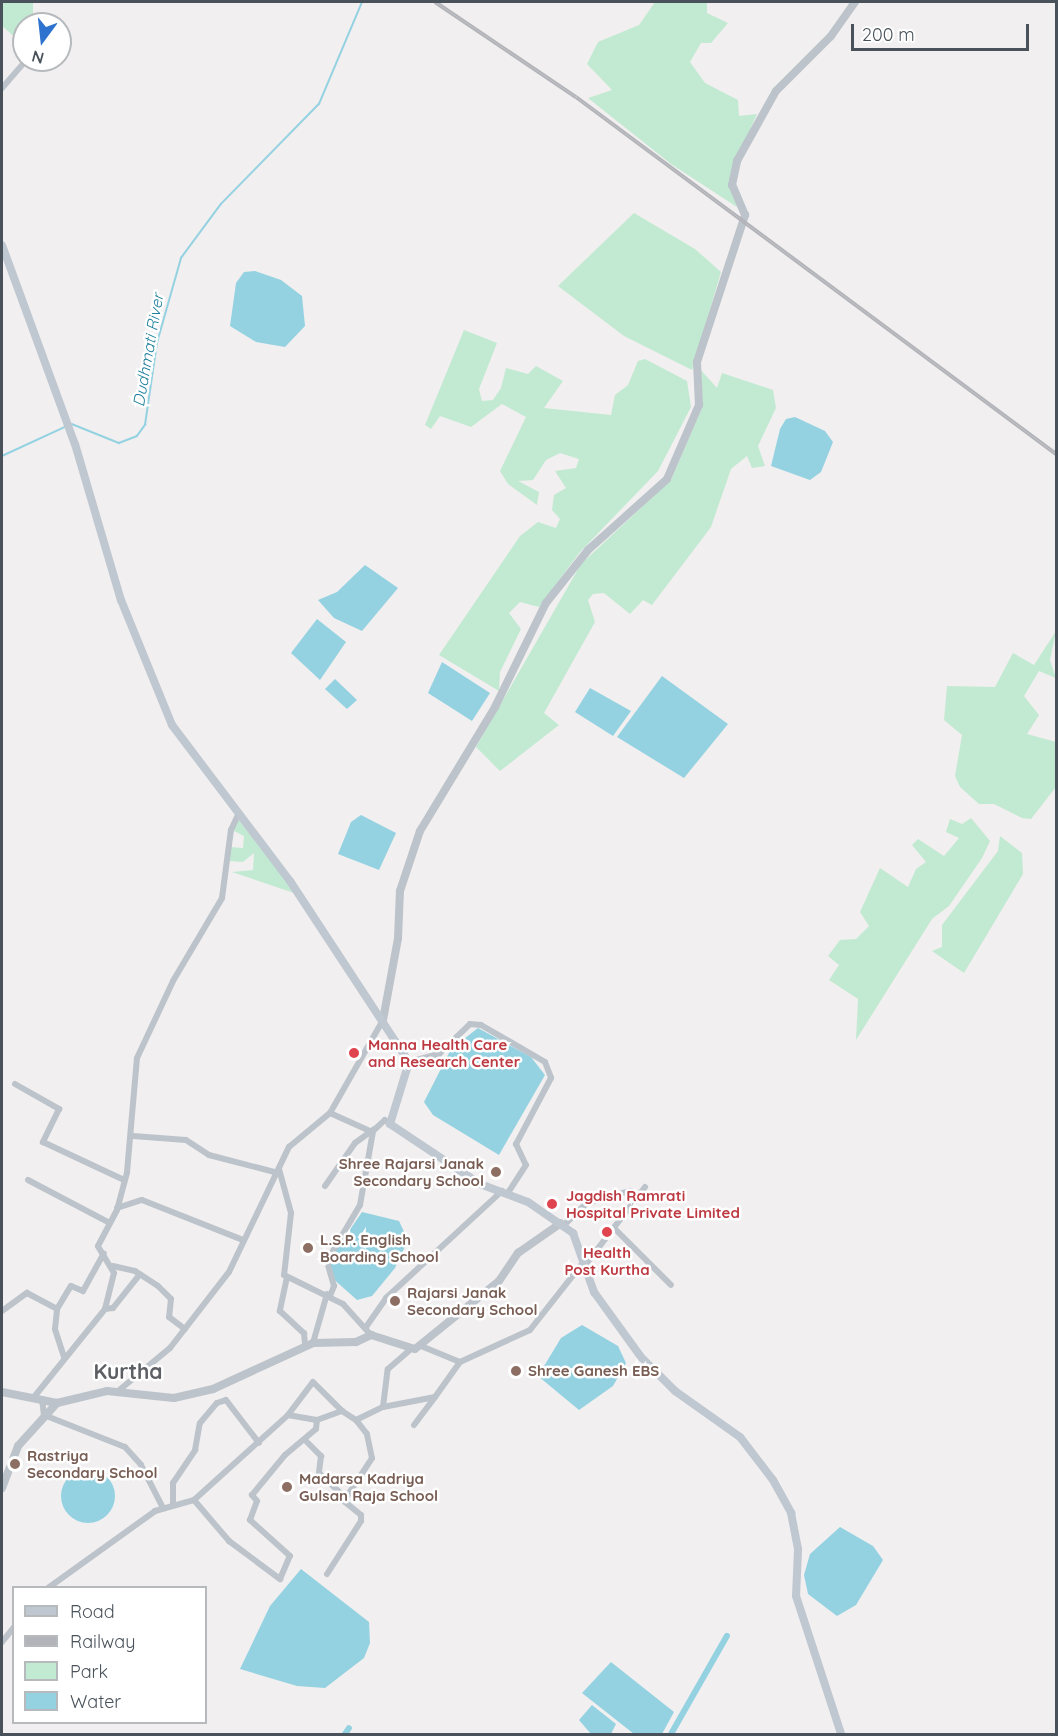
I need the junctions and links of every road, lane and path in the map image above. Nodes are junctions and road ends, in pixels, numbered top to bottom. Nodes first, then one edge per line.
1 (855, 2) edge
2 (16, 72) edge
3 (2, 88) edge
4 (2, 245) edge
5 (238, 815) junction
6 (383, 1020) junction
7 (409, 1062) junction
8 (15, 1084) dead end
9 (330, 1113) junction
10 (390, 1124) junction
11 (371, 1130) junction
12 (133, 1136) junction
13 (278, 1171) junction
14 (28, 1180) dead end
15 (124, 1180) junction
16 (325, 1186) dead end
17 (645, 1187) dead end
18 (630, 1191) dead end
19 (505, 1192) junction
20 (117, 1208) junction
21 (108, 1222) junction
22 (563, 1224) junction
23 (615, 1229) junction
24 (243, 1240) junction
25 (104, 1253) junction
26 (585, 1262) junction
27 (113, 1266) junction
28 (140, 1274) junction
29 (287, 1277) junction
30 (670, 1285) dead end
31 (328, 1295) junction
32 (57, 1309) junction
33 (105, 1309) junction
34 (2, 1311) edge
35 (366, 1327) junction
36 (185, 1329) junction
37 (371, 1335) junction
38 (309, 1344) junction
39 (421, 1346) junction
40 (410, 1350) junction
41 (64, 1357) junction
42 (460, 1362) junction
43 (2, 1392) edge
44 (117, 1392) junction
45 (435, 1397) junction
46 (38, 1398) junction
47 (57, 1403) junction
48 (383, 1407) junction
49 (342, 1411) junction
50 (44, 1415) junction
51 (288, 1415) junction
52 (317, 1420) junction
53 (356, 1420) junction
54 (414, 1425) dead end
55 (305, 1440) junction
56 (259, 1443) junction
57 (2, 1488) edge
58 (345, 1497) junction
59 (194, 1500) junction
60 (173, 1505) junction
61 (163, 1508) junction
62 (327, 1574) dead end
63 (49, 1586) edge
64 (12, 1630) edge
65 (2, 1642) edge
66 (842, 1734) edge

1 - 6 street
2 - 3 street
4 - 5 main road
5 - 6 main road
5 - 12 street
6 - 7 main road
6 - 9 street
7 - 10 main road
7 - 19 street
8 - 15 street
9 - 11 street
9 - 13 street
10 - 11 street
10 - 19 main road
11 - 16 street
11 - 31 street
12 - 13 street
12 - 15 street
13 - 24 street
13 - 29 street
14 - 21 street
15 - 20 street
17 - 23 street
18 - 22 street
19 - 22 main road
19 - 35 street
20 - 21 street
20 - 24 street
21 - 25 street
22 - 26 main road
22 - 39 street
23 - 26 street
23 - 30 street
24 - 36 street
25 - 27 street
25 - 32 street
26 - 42 street
26 - 66 main road
27 - 28 street
27 - 33 street
28 - 33 street
28 - 36 street
29 - 31 street
29 - 38 street
31 - 35 street
31 - 38 street
32 - 34 street
32 - 41 street
33 - 41 street
35 - 37 street
36 - 44 street
37 - 38 street
37 - 40 street
38 - 44 street
39 - 40 street
39 - 42 street
40 - 48 street
41 - 46 street
42 - 45 street
43 - 46 street
44 - 47 street
45 - 48 street
45 - 54 street
46 - 47 street
46 - 50 street
47 - 50 street
48 - 53 street
49 - 51 street
49 - 52 street
49 - 53 street
50 - 57 street
50 - 61 street
51 - 52 street
51 - 56 street
52 - 55 street
53 - 58 street
55 - 58 street
55 - 59 street
56 - 59 street
56 - 60 street
58 - 62 street
59 - 60 street
60 - 61 street
61 - 63 street
64 - 65 street

